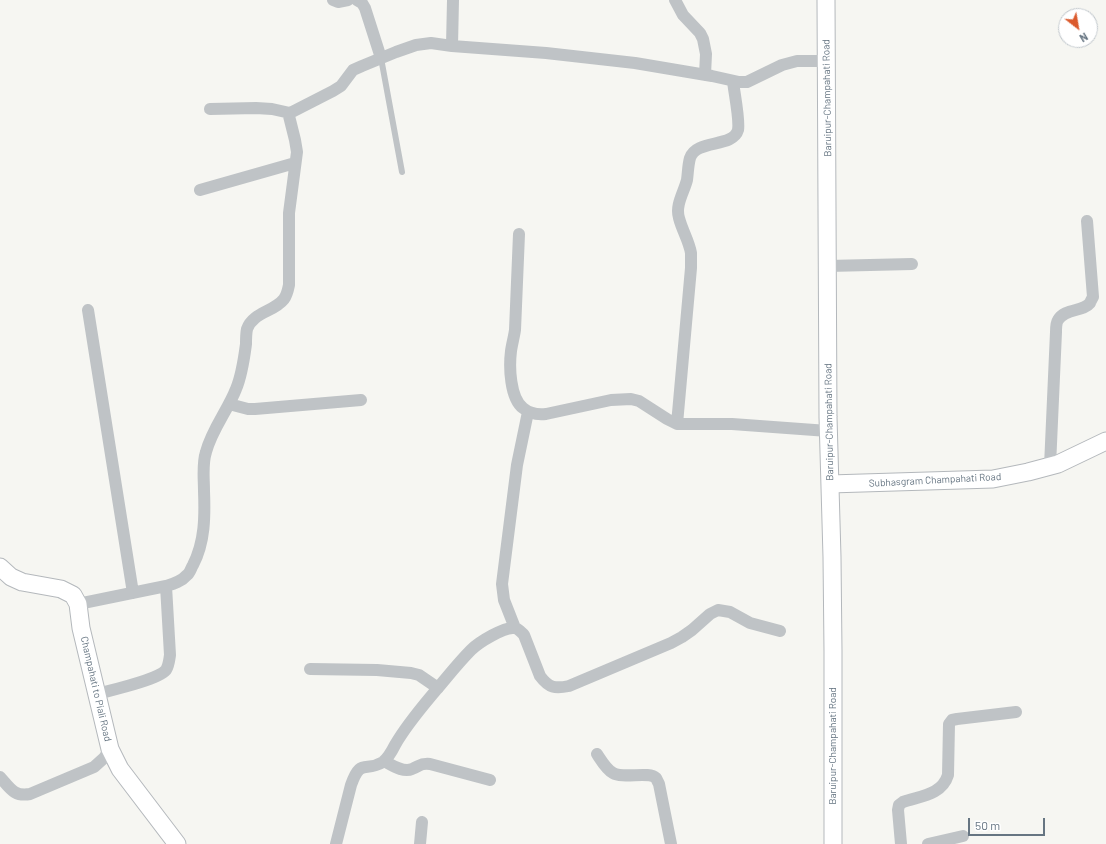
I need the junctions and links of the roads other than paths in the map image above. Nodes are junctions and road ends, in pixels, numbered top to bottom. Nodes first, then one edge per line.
1 (333, 0) edge
2 (348, 0) edge
3 (357, 0) edge
4 (453, 0) edge
5 (675, 0) edge
6 (826, 0) edge
7 (452, 46) junction
8 (381, 58) junction
9 (826, 61) junction
10 (705, 75) junction
11 (733, 81) junction
12 (210, 109) dead end
13 (290, 113) junction
14 (296, 163) junction
15 (402, 172) dead end
16 (200, 190) dead end
17 (1087, 221) dead end
18 (519, 234) dead end
19 (912, 264) dead end
20 (828, 266) junction
21 (88, 310) dead end
22 (361, 400) dead end
23 (229, 404) junction
24 (528, 412) junction
25 (678, 424) junction
26 (828, 431) junction
27 (1106, 441) edge
28 (1050, 466) junction
29 (830, 484) junction
30 (0, 567) edge
31 (166, 586) junction
32 (133, 593) junction
33 (78, 604) junction
34 (515, 628) junction
35 (780, 631) dead end
36 (310, 669) dead end
37 (438, 688) junction
38 (97, 694) junction
39 (1016, 712) dead end
40 (110, 749) junction
41 (597, 754) dead end
42 (384, 761) junction
43 (0, 777) edge
44 (490, 780) dead end
45 (422, 822) dead end
46 (963, 836) dead end
47 (177, 844) edge
48 (336, 844) edge
49 (420, 844) edge
50 (671, 844) edge
51 (832, 844) edge
52 (901, 844) edge
53 (928, 844) edge

1 - 2 street
3 - 8 street
4 - 7 street
5 - 10 street
6 - 9 main road, Baruipur-Champahati Road
7 - 8 street
7 - 10 street
8 - 13 street
8 - 15 lane
9 - 11 street
9 - 20 main road, Baruipur-Champahati Road
10 - 11 street
11 - 25 street
12 - 13 street
13 - 14 street
14 - 16 street
14 - 23 street
17 - 28 street
18 - 24 street
19 - 20 street
20 - 26 main road, Baruipur-Champahati Road
21 - 32 street
22 - 23 street
23 - 31 street
24 - 25 street
24 - 34 street
25 - 26 street
26 - 29 main road, Baruipur-Champahati Road
27 - 28 main road, Subhasgram Champahati Road
28 - 29 main road, Subhasgram Champahati Road
29 - 51 main road, Baruipur-Champahati Road
30 - 33 main road
31 - 32 street
31 - 38 street
32 - 33 street
33 - 38 main road, Champahati to Piali Road
34 - 35 street
34 - 37 street
36 - 37 street
37 - 42 street
38 - 40 main road, Champahati to Piali Road
39 - 52 street
40 - 43 street
40 - 47 main road, Champahati to Piali Road
41 - 50 street
42 - 44 street
42 - 48 street
45 - 49 street
46 - 53 street

